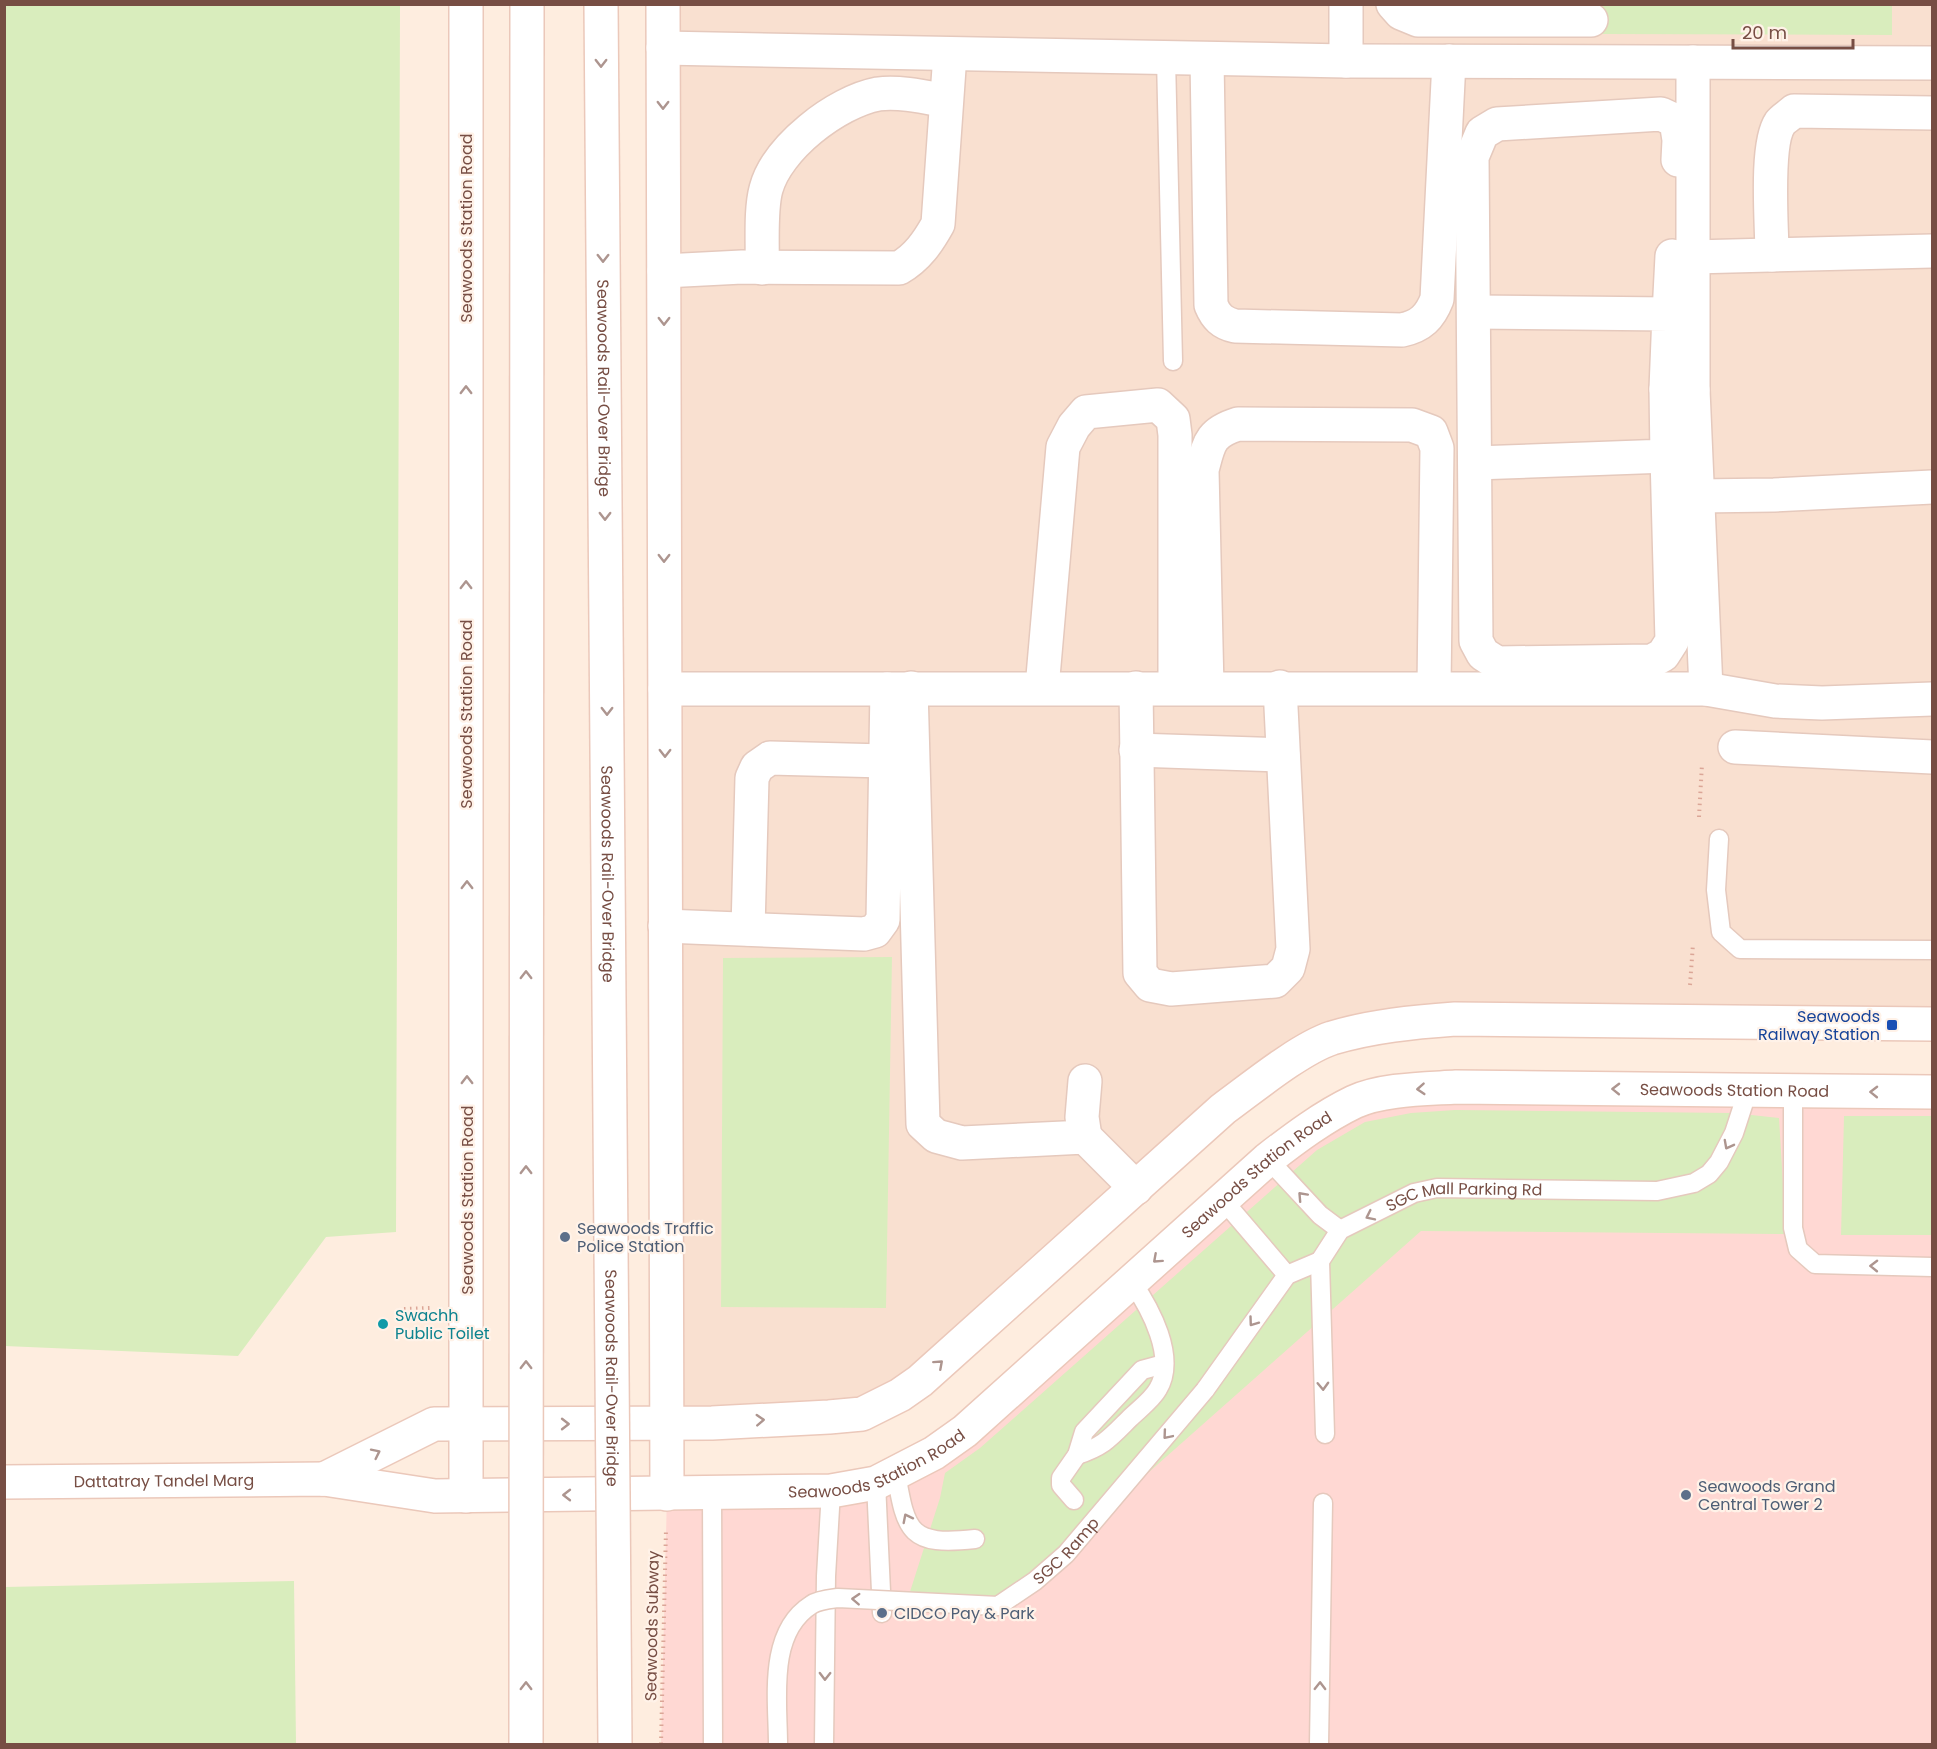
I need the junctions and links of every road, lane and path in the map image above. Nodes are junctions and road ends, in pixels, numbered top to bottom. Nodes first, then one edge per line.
1 (466, 4) edge
2 (526, 4) edge
3 (601, 4) edge
4 (663, 4) edge
5 (1346, 4) edge
6 (1393, 4) edge
7 (1591, 20) dead end
8 (663, 48) junction
9 (950, 54) junction
10 (1167, 58) junction
11 (1207, 59) junction
12 (1449, 61) junction
13 (1346, 62) junction
14 (1693, 62) junction
15 (1924, 63) edge
16 (946, 101) junction
17 (1925, 112) edge
18 (1932, 251) edge
19 (1772, 255) junction
20 (1693, 257) junction
21 (762, 268) junction
22 (664, 271) junction
23 (1474, 312) junction
24 (1669, 314) junction
25 (1173, 361) dead end
26 (1679, 390) junction
27 (1667, 456) junction
28 (1475, 464) junction
29 (1932, 488) edge
30 (1698, 496) junction
31 (1136, 687) junction
32 (1191, 687) junction
33 (1280, 687) junction
34 (1434, 687) junction
35 (899, 688) junction
36 (1042, 688) junction
37 (665, 689) junction
38 (1706, 689) junction
39 (1757, 697) junction
40 (1932, 699) edge
41 (1136, 750) junction
42 (1283, 755) junction
43 (1932, 757) edge
44 (885, 760) junction
45 (1719, 839) dead end
46 (665, 926) junction
47 (748, 929) junction
48 (1932, 950) edge
49 (1932, 1024) edge
50 (1084, 1082) dead end
51 (1748, 1090) junction
52 (1932, 1092) edge
53 (1793, 1102) junction
54 (1085, 1137) junction
55 (1268, 1159) junction
56 (1136, 1188) junction
57 (1223, 1200) junction
58 (1340, 1230) junction
59 (1320, 1261) junction
60 (1932, 1267) edge
61 (1287, 1275) junction
62 (1132, 1282) junction
63 (436, 1308) dead end
64 (404, 1309) dead end
65 (1164, 1364) junction
66 (667, 1423) junction
67 (467, 1424) junction
68 (1324, 1434) dead end
69 (1077, 1455) junction
70 (886, 1478) junction
71 (324, 1479) junction
72 (4, 1482) edge
73 (831, 1491) junction
74 (712, 1494) junction
75 (466, 1496) junction
76 (1074, 1500) dead end
77 (1323, 1503) dead end
78 (667, 1507) junction
79 (975, 1539) dead end
80 (882, 1613) dead end
81 (615, 1695) junction
82 (526, 1744) edge
83 (615, 1744) edge
84 (629, 1744) edge
85 (661, 1744) edge
86 (713, 1744) edge
87 (778, 1744) edge
88 (824, 1744) edge
89 (1319, 1744) edge

67 -> 1 street, Seawoods Station Road
82 -> 2 street, bridge
3 -> 81 street, Seawoods Rail-Over Bridge, bridge
4 - 8 street
5 - 13 street
6 - 7 street
8 - 9 street
8 -> 22 street
9 - 10 street
9 - 16 street
10 - 11 street
10 - 25 lane
11 - 12 street
11 - 13 street
12 - 13 street
12 - 14 street
14 - 15 street
14 - 20 street
15 - 17 street
16 - 21 street
16 - 21 street
17 - 19 street
18 - 19 street
19 - 20 street
20 - 26 street
21 - 22 street
22 -> 37 street
23 - 24 street
23 - 24 street
23 - 28 street
24 - 26 street
26 - 27 street
26 - 30 street
27 - 28 street
27 - 28 street
29 - 30 street
30 - 38 street
31 - 32 street
31 - 36 street
31 - 41 street
32 - 33 street
32 - 34 street
32 - 36 street
33 - 34 street
33 - 42 street
34 - 38 street
35 - 36 street
35 - 37 street
35 - 44 street
35 - 54 street
37 -> 46 street
38 - 39 street
39 - 40 street
39 - 43 street
41 - 42 street
41 - 42 street
44 - 47 street
44 - 47 street
45 - 48 lane
46 - 47 street
46 - 66 street
49 - 56 street
50 - 54 street
51 - 53 street, Seawoods Station Road
51 -> 55 street, Seawoods Station Road
51 -> 58 lane, SGC Mall Parking Rd
52 -> 53 street, Seawoods Station Road
60 -> 53 lane
54 - 56 street
55 - 57 street, Seawoods Station Road
58 -> 55 lane
66 -> 56 street
57 - 61 lane
57 -> 62 street, Seawoods Station Road
58 - 59 lane
59 - 61 lane
59 -> 68 lane
61 -> 87 lane, SGC Ramp, bridge
62 - 65 lane
62 - 70 street, Seawoods Station Road
63 - 64 path
65 - 69 lane
65 - 69 lane
67 -> 66 street
66 - 78 street
71 -> 67 street
67 - 75 street, Seawoods Station Road
69 - 76 lane
70 - 73 street, Seawoods Station Road
79 -> 70 lane
70 - 80 lane
71 - 72 street, Dattatray Tandel Marg
71 - 75 street, Seawoods Station Road
73 - 74 street, Seawoods Station Road
73 -> 88 lane
74 - 78 street, Seawoods Station Road
74 - 86 lane
78 -> 75 street, Seawoods Station Road
89 -> 77 lane
78 - 85 path, Seawoods Subway
81 - 83 street, Seawoods Rail-Over Bridge, bridge
81 - 84 lane, bridge

